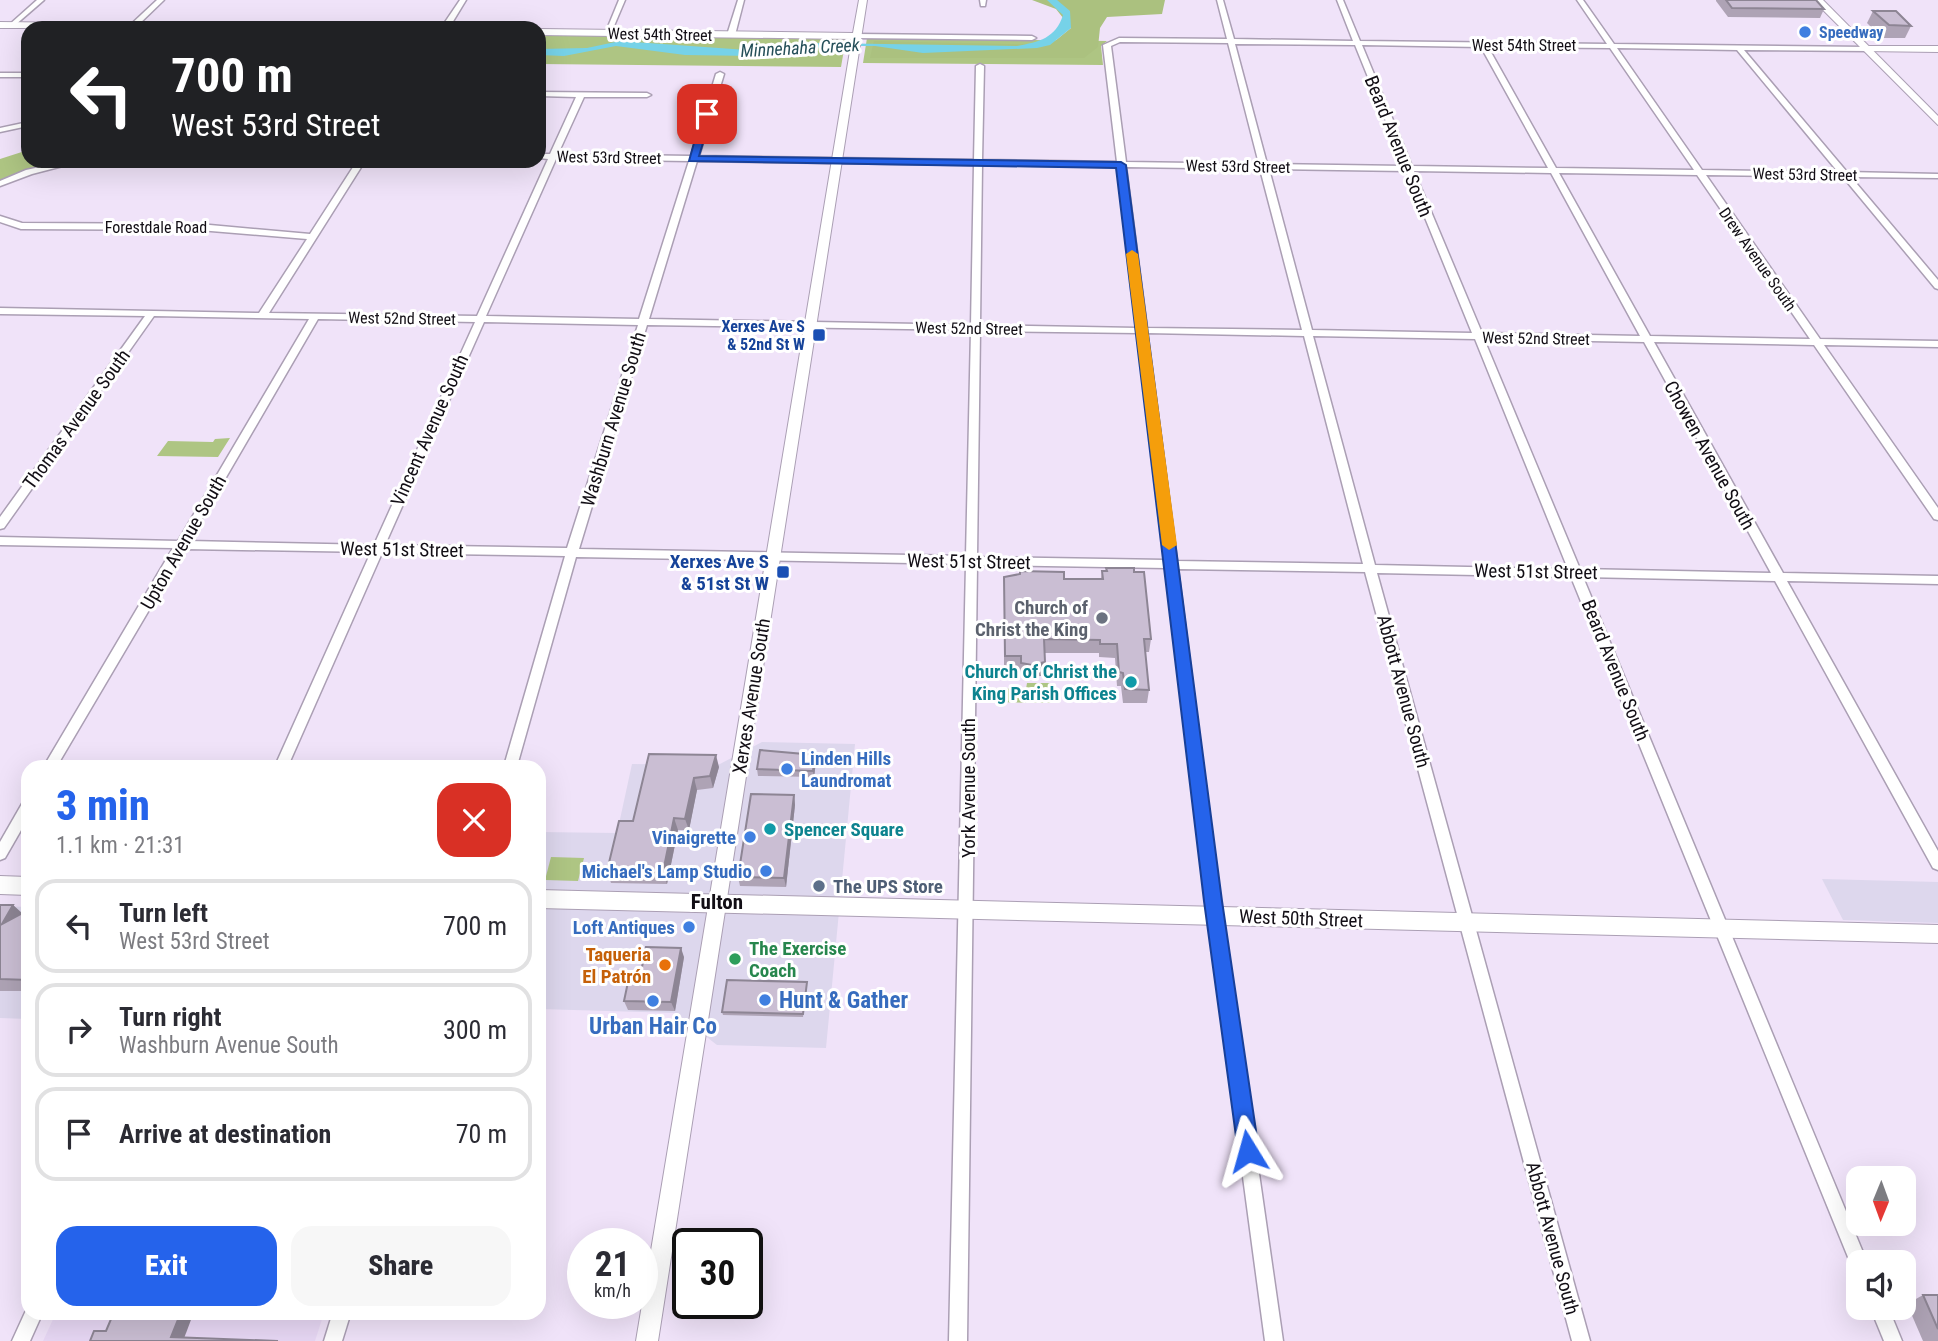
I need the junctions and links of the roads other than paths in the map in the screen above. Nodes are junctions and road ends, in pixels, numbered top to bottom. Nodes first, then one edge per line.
1 (41, 0) edge
2 (161, 0) edge
3 (463, 0) edge
4 (622, 0) edge
5 (741, 0) edge
6 (863, 0) edge
7 (1220, 0) edge
8 (1340, 0) edge
9 (1580, 0) edge
10 (1818, 0) edge
11 (138, 21) edge
12 (450, 21) edge
13 (0, 24) edge
14 (12, 25) junction
15 (21, 25) edge
16 (546, 32) edge
17 (607, 33) junction
18 (731, 35) junction
19 (1032, 38) dead end
20 (1230, 41) junction
21 (856, 43) junction
22 (1357, 43) junction
23 (1484, 45) junction
24 (1611, 46) junction
25 (1739, 48) junction
26 (1866, 49) junction
27 (1938, 50) edge
28 (980, 66) dead end
29 (720, 74) dead end
30 (0, 75) edge
31 (21, 75) edge
32 (546, 94) edge
33 (581, 94) junction
34 (647, 95) dead end
35 (1938, 122) edge
36 (21, 126) edge
37 (0, 130) edge
38 (546, 156) edge
39 (553, 156) junction
40 (693, 159) junction
41 (835, 161) junction
42 (978, 163) junction
43 (1121, 165) junction
44 (1263, 167) junction
45 (47, 168) edge
46 (356, 168) edge
47 (1408, 169) junction
48 (1553, 170) junction
49 (1698, 172) junction
50 (1845, 174) junction
51 (1938, 176) edge
52 (0, 184) edge
53 (0, 219) edge
54 (312, 237) junction
55 (1938, 286) edge
56 (0, 311) edge
57 (151, 314) junction
58 (262, 316) junction
59 (315, 317) junction
60 (479, 320) junction
61 (642, 323) junction
62 (810, 325) junction
63 (975, 329) junction
64 (1141, 332) junction
65 (1309, 335) junction
66 (1479, 337) junction
67 (1646, 339) junction
68 (1816, 342) junction
69 (1938, 344) edge
70 (1938, 516) edge
71 (0, 525) edge
72 (0, 541) edge
73 (181, 544) junction
74 (376, 548) junction
75 (572, 552) junction
76 (773, 557) junction
77 (972, 561) junction
78 (1172, 565) junction
79 (1370, 568) junction
80 (1575, 572) junction
81 (1778, 576) junction
82 (1938, 580) edge
83 (55, 760) edge
84 (284, 760) edge
85 (512, 760) edge
86 (21, 818) edge
87 (0, 854) edge
88 (1938, 864) edge
89 (0, 885) edge
90 (21, 886) edge
91 (546, 899) edge
92 (717, 903) junction
93 (967, 910) junction
94 (1215, 915) junction
95 (1467, 923) junction
96 (1722, 930) junction
97 (1938, 934) edge
98 (1855, 1250) edge
99 (30, 1320) edge
100 (340, 1320) edge
101 (1884, 1320) edge
102 (21, 1341) edge
103 (333, 1341) edge
104 (647, 1341) edge
105 (958, 1341) edge
106 (1273, 1341) edge
107 (1581, 1341) edge
108 (1893, 1341) edge

1 - 14 street
2 - 11 street
3 - 12 street
4 - 17 street
5 - 18 street
6 - 21 street, Xerxes Avenue South
7 - 20 street, Abbott Avenue South
8 - 22 street, Beard Avenue South
9 - 24 street, Drew Avenue South
10 - 26 main road
13 - 14 street
14 - 15 street
16 - 17 street, West 54th Street
17 - 18 street, West 54th Street
18 - 21 street, West 54th Street
19 - 21 street, West 54th Street
20 - 22 street, West 54th Street
20 - 43 street, West 54th Street
20 - 44 street, Abbott Avenue South
21 - 41 street, Xerxes Avenue South
22 - 23 street, West 54th Street
22 - 47 street, Beard Avenue South
23 - 24 street, West 54th Street
23 - 48 street, Chowen Avenue South
24 - 25 street, West 54th Street
24 - 49 street, Drew Avenue South
25 - 26 street, West 54th Street
25 - 50 street
26 - 27 street, West 54th Street
26 - 35 main road
28 - 42 street, York Avenue South
29 - 40 street, Washburn Avenue South
30 - 31 street
32 - 33 street
33 - 34 street
33 - 39 street, Vincent Avenue South
36 - 37 street
38 - 39 street, West 53rd Street
39 - 40 street, West 53rd Street
39 - 60 street, Vincent Avenue South
40 - 41 street, West 53rd Street
40 - 61 street, Washburn Avenue South
41 - 42 street, West 53rd Street
41 - 62 street, Xerxes Avenue South
42 - 43 street, West 53rd Street
42 - 63 street, York Avenue South
43 - 44 street, West 53rd Street
43 - 64 street
44 - 47 street, West 53rd Street
44 - 65 street, Abbott Avenue South
45 - 52 street
46 - 54 street
47 - 48 street, West 53rd Street
47 - 66 street, Beard Avenue South
48 - 49 street, West 53rd Street
48 - 67 street, Chowen Avenue South
49 - 50 street, West 53rd Street
49 - 68 street, Drew Avenue South
50 - 51 street, West 53rd Street
50 - 55 street
53 - 54 street, Forestdale Road
54 - 58 street
56 - 57 street, West 52nd Street
57 - 58 street, West 52nd Street
57 - 71 street, Thomas Avenue South
58 - 59 street, West 52nd Street
59 - 60 street, West 52nd Street
59 - 73 street, Upton Avenue South
60 - 61 street, West 52nd Street
60 - 74 street, Vincent Avenue South
61 - 62 street, West 52nd Street
61 - 75 street, Washburn Avenue South
62 - 63 street, West 52nd Street
62 - 76 street, Xerxes Avenue South
63 - 64 street, West 52nd Street
63 - 77 street, York Avenue South
64 - 65 street, West 52nd Street
64 - 78 street
65 - 66 street, West 52nd Street
65 - 79 street, Abbott Avenue South
66 - 67 street, West 52nd Street
66 - 80 street, Beard Avenue South
67 - 68 street, West 52nd Street
67 - 81 street, Chowen Avenue South
68 - 69 street, West 52nd Street
68 - 70 street, Drew Avenue South
72 - 73 street, West 51st Street
73 - 74 street, West 51st Street
73 - 83 street, Upton Avenue South
74 - 75 street, West 51st Street
74 - 84 street, Vincent Avenue South
75 - 76 street, West 51st Street
75 - 85 street, Washburn Avenue South
76 - 77 street, West 51st Street
76 - 92 street, Xerxes Avenue South
77 - 78 street, West 51st Street
77 - 93 street, York Avenue South
78 - 79 street, West 51st Street
78 - 94 street
79 - 80 street, West 51st Street
79 - 95 street, Abbott Avenue South
80 - 81 street, West 51st Street
80 - 96 street, Beard Avenue South
81 - 82 street, West 51st Street
81 - 88 street, Chowen Avenue South
86 - 87 street
89 - 90 main road
91 - 92 main road, West 50th Street
92 - 93 main road, West 50th Street
92 - 104 street, Xerxes Avenue South
93 - 94 main road, West 50th Street
93 - 105 street, York Avenue South
94 - 95 main road, West 50th Street
94 - 106 street
95 - 96 main road, West 50th Street
95 - 107 street, Abbott Avenue South
96 - 97 main road, West 50th Street
96 - 98 street, Beard Avenue South
99 - 102 street
100 - 103 street
101 - 108 street

